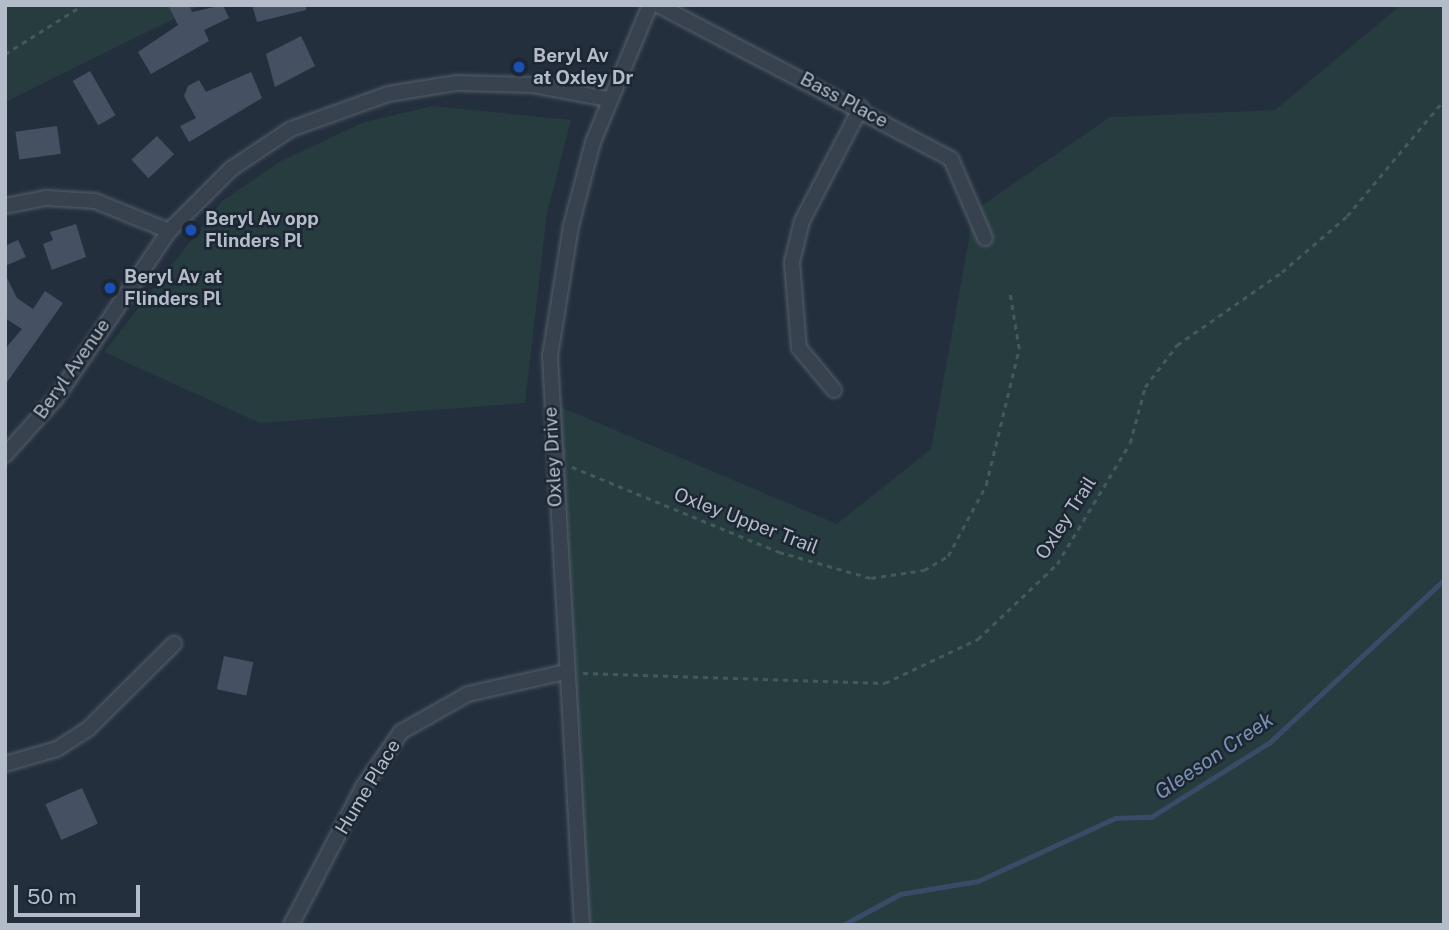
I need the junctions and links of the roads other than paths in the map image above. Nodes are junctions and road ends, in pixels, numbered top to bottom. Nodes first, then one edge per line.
1 (650, 5) edge
2 (658, 5) edge
3 (607, 99) junction
4 (861, 107) junction
5 (5, 206) edge
6 (169, 231) junction
7 (985, 238) dead end
8 (834, 390) dead end
9 (5, 455) edge
10 (174, 643) dead end
11 (566, 672) junction
12 (5, 764) edge
13 (291, 925) edge
14 (582, 925) edge

1 - 3 street, Oxley Drive
2 - 4 street, Bass Place
3 - 6 street, Beryl Avenue
3 - 11 street, Oxley Drive
4 - 7 street, Bass Place
4 - 8 street
5 - 6 street
6 - 9 street, Beryl Avenue
10 - 12 street
11 - 13 street, Hume Place
11 - 14 street, Oxley Drive

